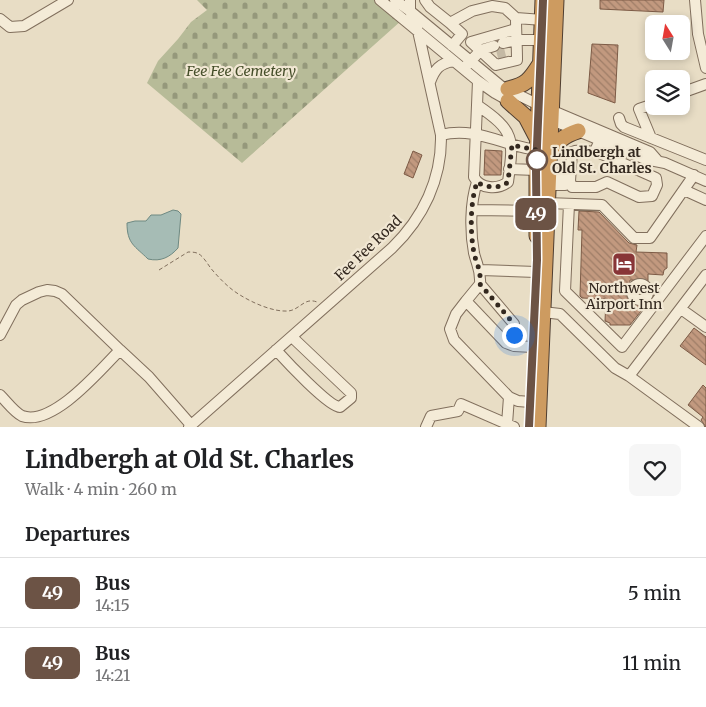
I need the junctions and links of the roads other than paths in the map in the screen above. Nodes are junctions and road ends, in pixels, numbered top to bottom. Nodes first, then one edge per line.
1 (68, 0) edge
2 (380, 0) edge
3 (395, 0) edge
4 (425, 0) edge
5 (543, 0) edge
6 (556, 0) edge
7 (695, 0) edge
8 (410, 5) edge
9 (516, 18) junction
10 (0, 19) edge
11 (543, 20) junction
12 (450, 23) junction
13 (418, 31) junction
14 (462, 34) junction
15 (516, 39) junction
16 (542, 40) junction
17 (471, 42) junction
18 (452, 46) junction
19 (495, 50) junction
20 (453, 61) junction
21 (540, 62) junction
22 (467, 65) junction
23 (706, 68) edge
24 (478, 81) junction
25 (430, 84) junction
26 (706, 84) edge
27 (690, 90) edge
28 (508, 95) junction
29 (477, 105) junction
30 (645, 107) edge
31 (545, 112) junction
32 (619, 118) dead end
33 (578, 131) junction
34 (441, 135) junction
35 (475, 135) junction
36 (651, 138) junction
37 (600, 140) junction
38 (664, 143) junction
39 (512, 145) junction
40 (541, 147) junction
41 (595, 151) junction
42 (706, 160) edge
43 (661, 161) junction
44 (509, 173) junction
45 (694, 175) junction
46 (544, 177) junction
47 (656, 178) junction
48 (569, 181) junction
49 (706, 181) edge
50 (477, 182) junction
51 (684, 190) junction
52 (706, 200) edge
53 (569, 204) junction
54 (542, 207) junction
55 (473, 210) junction
56 (706, 236) edge
57 (481, 270) junction
58 (536, 272) junction
59 (706, 275) edge
60 (480, 284) junction
61 (466, 302) junction
62 (681, 309) junction
63 (543, 312) junction
64 (706, 328) edge
65 (0, 335) edge
66 (292, 337) junction
67 (514, 346) junction
68 (533, 346) junction
69 (120, 350) junction
70 (276, 350) junction
71 (629, 376) junction
72 (0, 395) edge
73 (509, 397) junction
74 (530, 402) junction
75 (190, 426) edge
76 (511, 426) edge
77 (426, 427) edge
78 (529, 427) edge
79 (538, 427) edge
80 (699, 427) edge

1 - 10 street
2 - 13 street
3 - 8 street
4 - 12 street
5 - 11 highway
6 - 31 highway
7 - 23 street
8 - 13 street, Fee Fee Road
8 - 18 street
9 - 11 street
9 - 12 street
9 - 15 street
11 - 16 highway
12 - 14 street
13 - 20 street
13 - 25 street, Fee Fee Road
14 - 17 street
14 - 18 street
15 - 16 street
15 - 17 street
15 - 19 street
15 - 19 street
16 - 21 highway
17 - 19 street
18 - 22 street
19 - 22 street
20 - 22 street
20 - 25 street
21 - 28 highway
21 - 31 highway
22 - 24 street
22 - 28 street
24 - 28 street
24 - 29 street
25 - 34 street, Fee Fee Road
26 - 27 street
28 - 31 street
28 - 40 highway
29 - 35 street
29 - 39 street
30 - 36 street
31 - 33 street
31 - 40 highway
31 - 43 street
32 - 36 street
33 - 37 street
33 - 40 highway
34 - 35 street
34 - 66 street, Fee Fee Road
35 - 39 street
35 - 50 street
36 - 38 street
37 - 41 street
37 - 43 street
38 - 42 street
38 - 43 street
39 - 40 street
39 - 44 street
40 - 46 highway
41 - 47 street
41 - 48 street
43 - 45 street
43 - 47 street
44 - 46 street
44 - 50 street
45 - 49 street
45 - 51 street
46 - 48 street
46 - 54 highway
47 - 48 street
50 - 55 street
51 - 52 street
51 - 53 street
53 - 54 street
53 - 56 street
54 - 55 street
54 - 58 highway
54 - 63 highway
55 - 57 street
57 - 58 street
57 - 60 street
58 - 68 highway
59 - 62 street
60 - 61 street
60 - 67 street
61 - 67 street
61 - 73 street
62 - 64 street
62 - 71 street
63 - 71 street
63 - 79 highway
65 - 69 street
66 - 70 street, Fee Fee Road
66 - 70 street
67 - 68 street
68 - 74 highway
69 - 72 street
69 - 75 street
70 - 75 street, Fee Fee Road
71 - 80 street
73 - 74 street
73 - 76 street
74 - 78 highway
76 - 77 street

